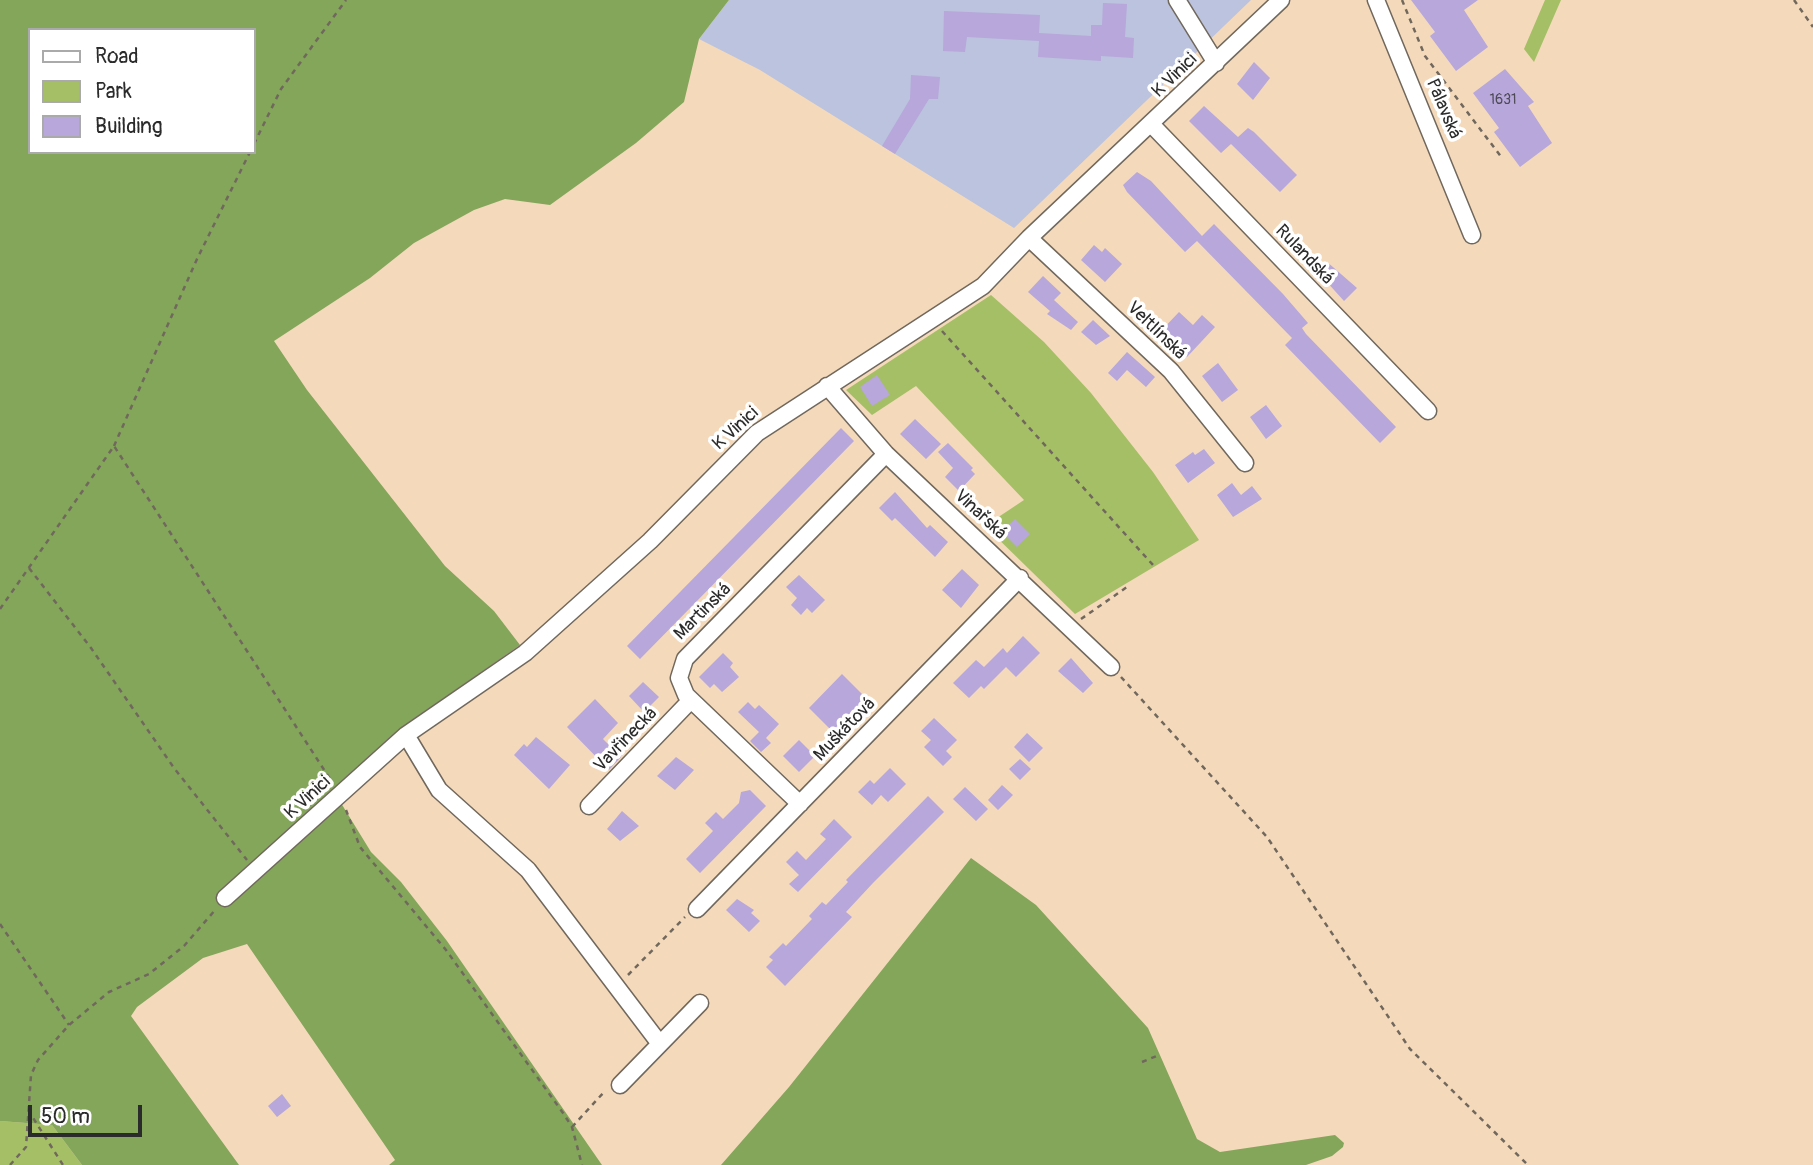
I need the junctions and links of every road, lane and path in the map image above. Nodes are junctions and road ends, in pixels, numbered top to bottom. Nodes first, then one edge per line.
1 (346, 0) edge
2 (1177, 0) edge
3 (1280, 0) edge
4 (1376, 0) edge
5 (1402, 0) edge
6 (1794, 0) edge
7 (1813, 27) edge
8 (1216, 63) junction
9 (1152, 125) junction
10 (256, 140) edge
11 (249, 154) edge
12 (1502, 158) dead end
13 (1472, 235) dead end
14 (1029, 238) junction
15 (932, 320) junction
16 (827, 386) junction
17 (1428, 411) dead end
18 (114, 446) junction
19 (887, 454) junction
20 (1245, 463) dead end
21 (1153, 565) dead end
22 (29, 568) junction
23 (1020, 578) junction
24 (1127, 587) dead end
25 (0, 609) edge
26 (1070, 626) junction
27 (1111, 667) joint
28 (691, 700) junction
29 (406, 735) junction
30 (340, 795) junction
31 (800, 804) junction
32 (589, 806) dead end
33 (256, 871) junction
34 (225, 898) joint
35 (692, 912) joint
36 (0, 924) edge
37 (616, 987) junction
38 (700, 1003) dead end
39 (69, 1025) junction
40 (660, 1044) junction
41 (1159, 1055) dead end
42 (1142, 1062) dead end
43 (620, 1085) joint
44 (28, 1110) junction
45 (572, 1127) junction
46 (10, 1165) edge
47 (63, 1165) edge
48 (582, 1165) edge
49 (1528, 1165) edge

1 - 10 path
2 - 8 street
3 - 8 street, K Vinici
4 - 13 street, Pálavská
5 - 12 path
6 - 7 path
8 - 9 street, K Vinici
9 - 14 street, K Vinici
9 - 17 street, Rulandská
11 - 18 path
14 - 15 street, K Vinici
14 - 20 street, Veltlínská
15 - 16 street, K Vinici
15 - 21 path
16 - 19 street, Vinařská
16 - 29 street, K Vinici
18 - 22 path
18 - 30 path
19 - 23 street, Vinařská
19 - 28 street, Martinská
22 - 25 path
22 - 33 path
23 - 26 street, Vinařská
23 - 31 street, Muškátová
24 - 26 path
26 - 27 street, Vinařská
27 - 49 path
28 - 31 street
28 - 32 street, Vavřinecká
29 - 30 street, K Vinici
29 - 37 street
30 - 33 street, K Vinici
30 - 45 path
31 - 35 street, Muškátová
33 - 34 street, K Vinici
34 - 39 path
35 - 37 path
36 - 39 path
37 - 40 street
38 - 40 street
39 - 44 path
40 - 43 street
41 - 42 path
43 - 45 path
44 - 46 path
44 - 47 path
45 - 48 path

